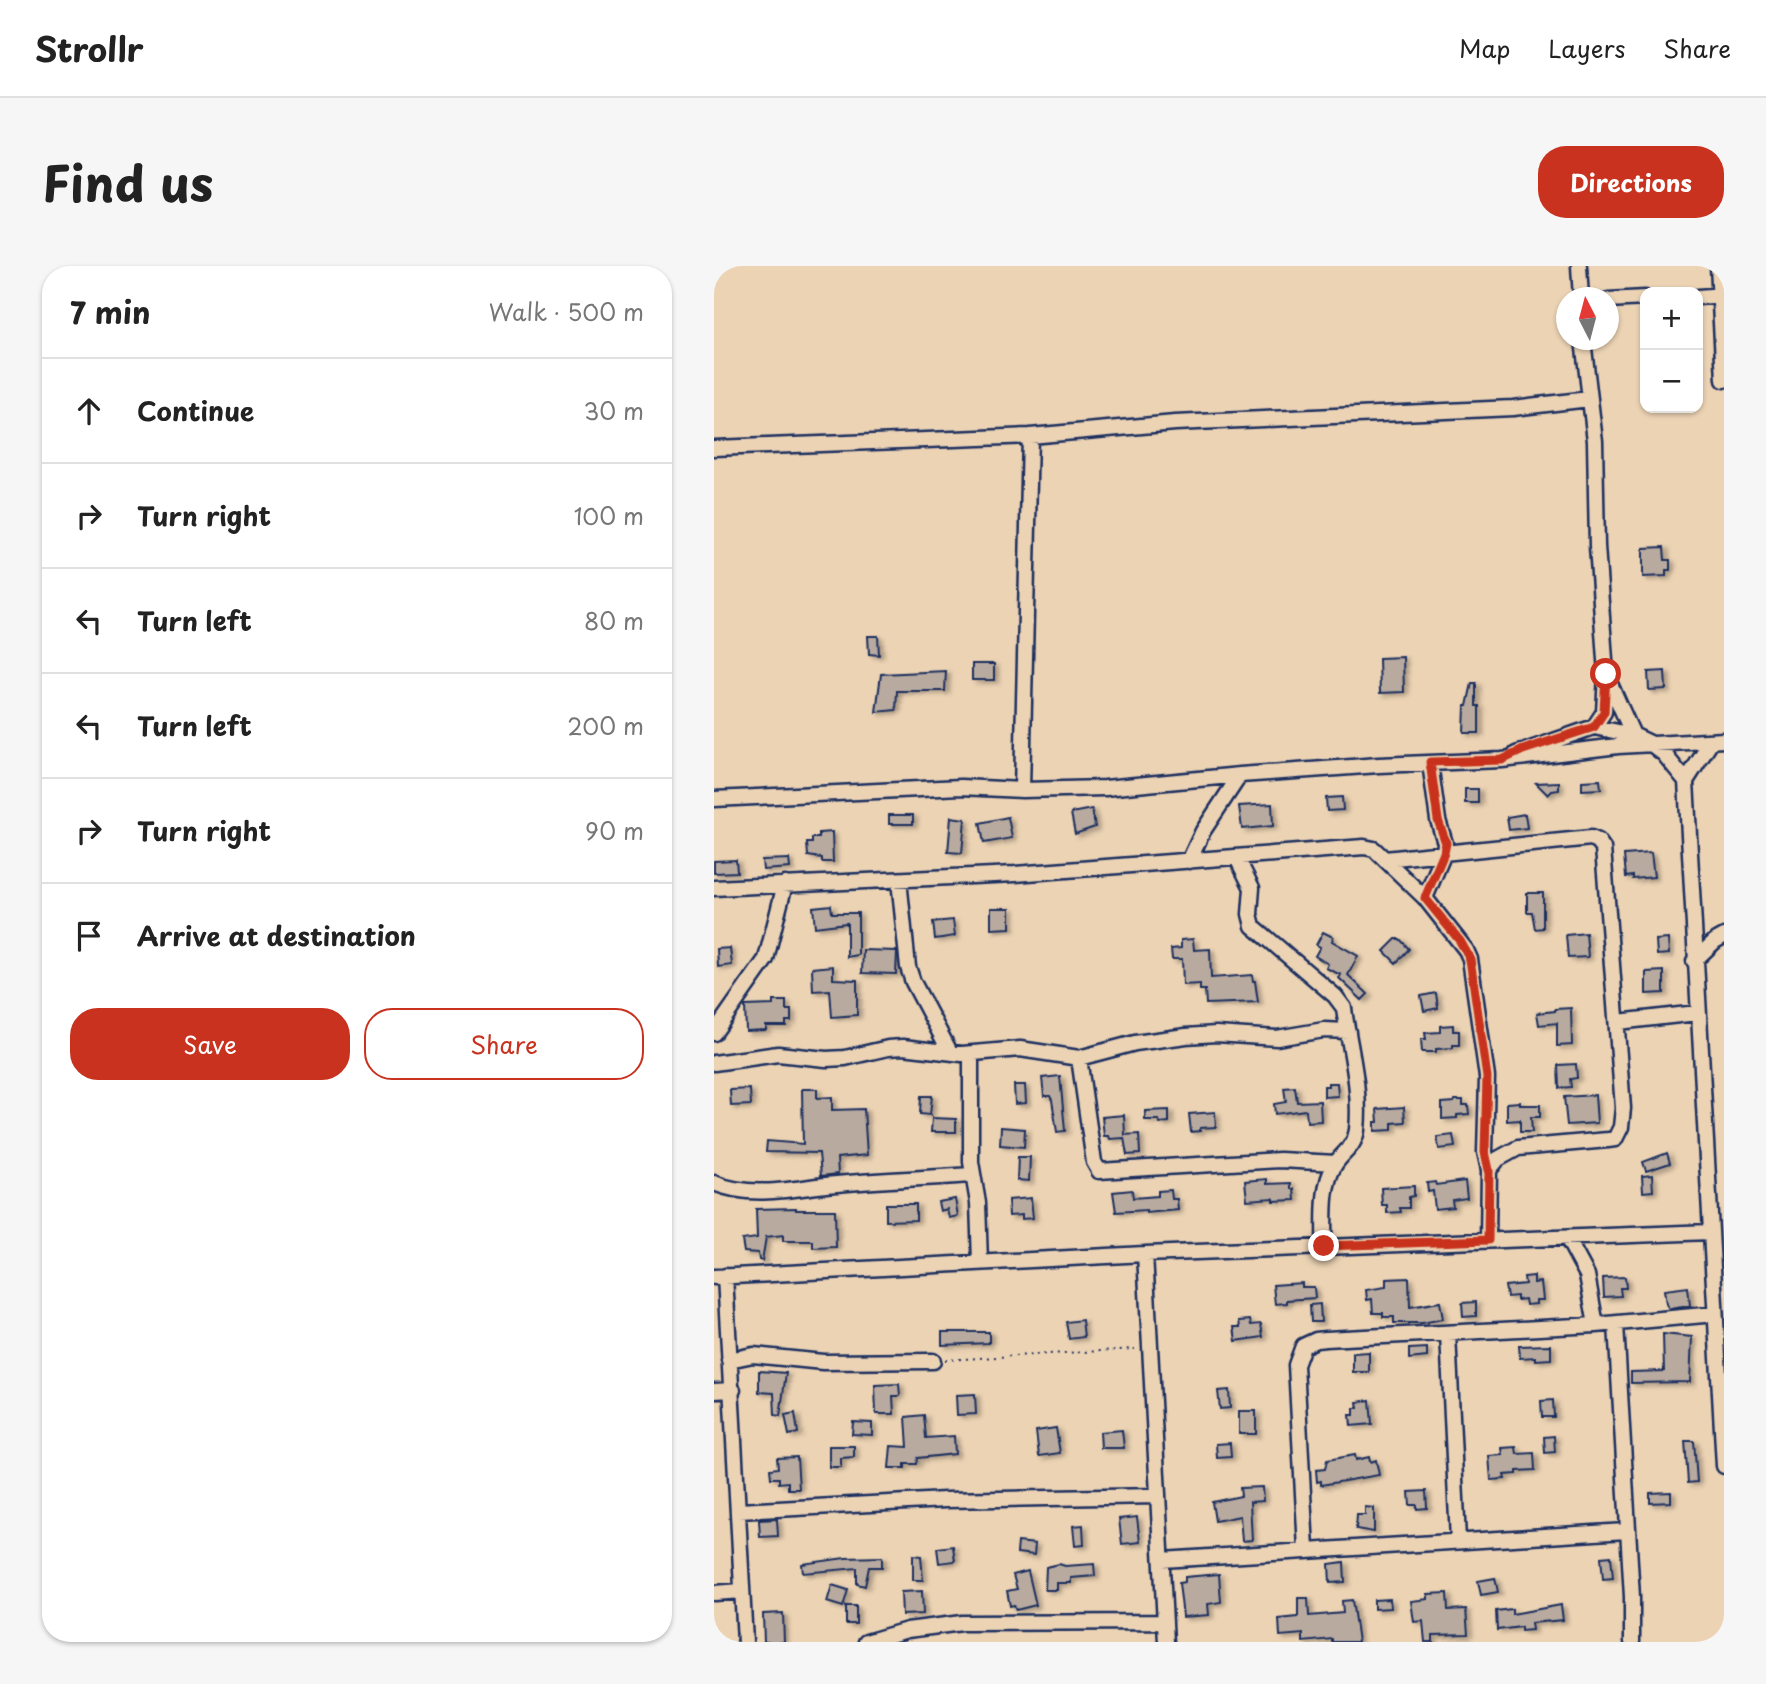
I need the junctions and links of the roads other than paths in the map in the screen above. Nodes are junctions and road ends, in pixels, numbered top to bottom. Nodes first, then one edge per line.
1 (1579, 266) edge
2 (1718, 266) edge
3 (1580, 287) edge
4 (1722, 296) edge
5 (1703, 297) edge
6 (1640, 298) edge
7 (1619, 299) edge
8 (1584, 350) edge
9 (1724, 355) edge
10 (1724, 380) edge
11 (1589, 399) junction
12 (1030, 436) junction
13 (714, 448) edge
14 (1606, 674) junction
15 (1594, 727) junction
16 (1633, 735) junction
17 (1718, 741) edge
18 (1650, 743) junction
19 (1502, 760) junction
20 (1430, 762) junction
21 (1240, 775) junction
22 (1686, 781) junction
23 (1022, 790) junction
24 (714, 799) edge
25 (1444, 853) junction
26 (1237, 858) junction
27 (1385, 859) junction
28 (1189, 861) junction
29 (899, 880) junction
30 (785, 884) junction
31 (714, 888) edge
32 (1425, 898) junction
33 (1724, 936) edge
34 (1694, 961) junction
35 (1697, 1013) junction
36 (1618, 1022) junction
37 (1348, 1031) junction
38 (714, 1033) edge
39 (950, 1052) junction
40 (971, 1054) junction
41 (1079, 1058) junction
42 (714, 1063) edge
43 (1336, 1163) junction
44 (1489, 1170) junction
45 (972, 1175) junction
46 (714, 1184) edge
47 (1710, 1232) junction
48 (1567, 1238) junction
49 (1488, 1240) junction
50 (1324, 1246) junction
51 (1145, 1254) junction
52 (980, 1262) junction
53 (720, 1277) edge
54 (1718, 1305) edge
55 (1616, 1324) junction
56 (1597, 1325) junction
57 (1448, 1334) junction
58 (729, 1360) junction
59 (933, 1361) road end
60 (733, 1390) junction
61 (714, 1391) edge
62 (1724, 1466) edge
63 (1158, 1496) junction
64 (739, 1511) junction
65 (1626, 1531) junction
66 (1458, 1540) junction
67 (1306, 1549) junction
68 (1161, 1560) junction
69 (742, 1591) junction
70 (714, 1593) edge
71 (1164, 1622) junction
72 (745, 1642) edge
73 (866, 1642) edge
74 (1166, 1642) edge
75 (1632, 1642) edge

1 - 3 street
2 - 4 street
4 - 5 street
4 - 9 street
6 - 7 street
8 - 11 street
9 - 10 street
11 - 12 street
11 - 14 street
12 - 13 street
12 - 23 street
14 - 15 street
14 - 16 street
15 - 16 street
15 - 19 street
16 - 18 street
17 - 18 street
17 - 22 street
18 - 19 street
18 - 22 street
19 - 20 street
20 - 21 street
20 - 25 street
21 - 23 street
21 - 28 street
22 - 34 street
23 - 24 street
25 - 27 street
25 - 32 street
25 - 36 street
26 - 27 street
26 - 28 street
26 - 37 street
27 - 32 street
28 - 29 street
29 - 30 street
29 - 39 street
30 - 31 street
30 - 38 street
32 - 44 street
33 - 34 street
34 - 35 street
35 - 36 street
35 - 47 street
36 - 44 street
37 - 41 street
37 - 43 street
39 - 40 street
39 - 42 street
40 - 41 street
40 - 45 street
41 - 43 street
43 - 50 street
44 - 49 street
45 - 46 street
45 - 52 street
47 - 48 street
47 - 54 street
48 - 49 street
48 - 56 street
49 - 50 street
50 - 51 street
51 - 52 street
51 - 63 street
52 - 53 street
53 - 58 street
54 - 55 street
54 - 62 street
55 - 56 street
55 - 65 street
56 - 57 street
57 - 66 street
57 - 67 street
58 - 59 street
58 - 60 street
60 - 61 street
60 - 64 street
63 - 64 street
63 - 68 street
64 - 69 street
65 - 66 street
65 - 75 street
66 - 67 street
67 - 68 street
68 - 71 street
69 - 70 street
69 - 72 street
71 - 73 street
71 - 74 street

